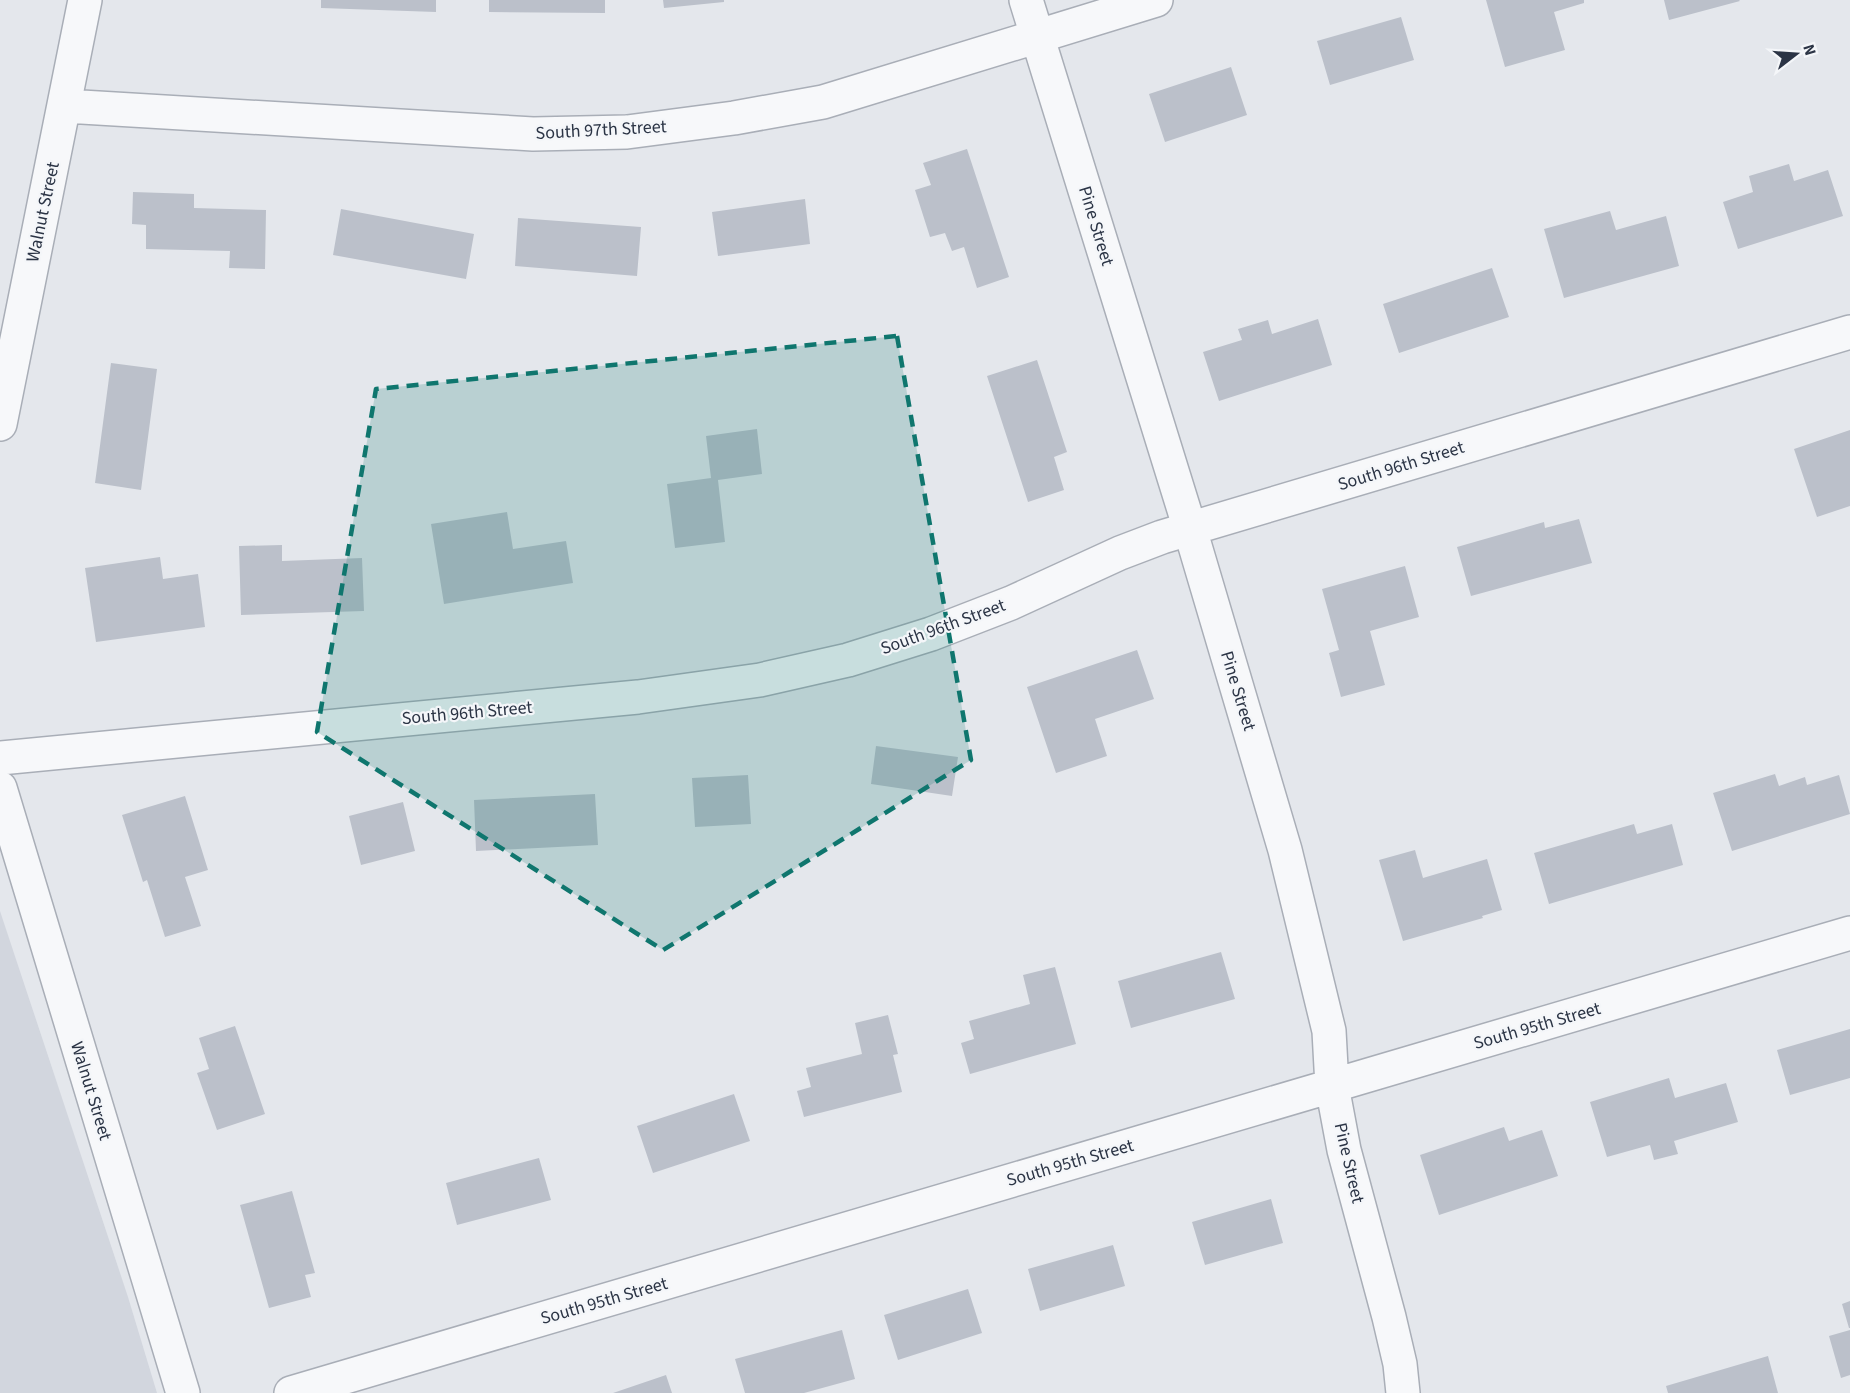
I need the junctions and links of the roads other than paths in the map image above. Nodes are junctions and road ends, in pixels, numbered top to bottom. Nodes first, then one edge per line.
1 (86, 0) edge
2 (1026, 0) edge
3 (1156, 0) edge
4 (1037, 37) junction
5 (65, 106) junction
6 (1850, 332) edge
7 (0, 424) edge
8 (1190, 529) junction
9 (0, 758) edge
10 (0, 788) edge
11 (1850, 933) edge
12 (1332, 1086) junction
13 (183, 1393) edge
14 (291, 1393) edge
15 (1403, 1393) edge

1 - 5 street, Walnut Street
2 - 4 street, Pine Street
3 - 4 street, South 97th Street
4 - 5 street, South 97th Street
4 - 8 street, Pine Street
5 - 7 street, Walnut Street
6 - 8 street, South 96th Street
8 - 9 street, South 96th Street
8 - 12 street, Pine Street
10 - 13 street, Walnut Street
11 - 12 street, South 95th Street
12 - 14 street, South 95th Street
12 - 15 street, Pine Street

